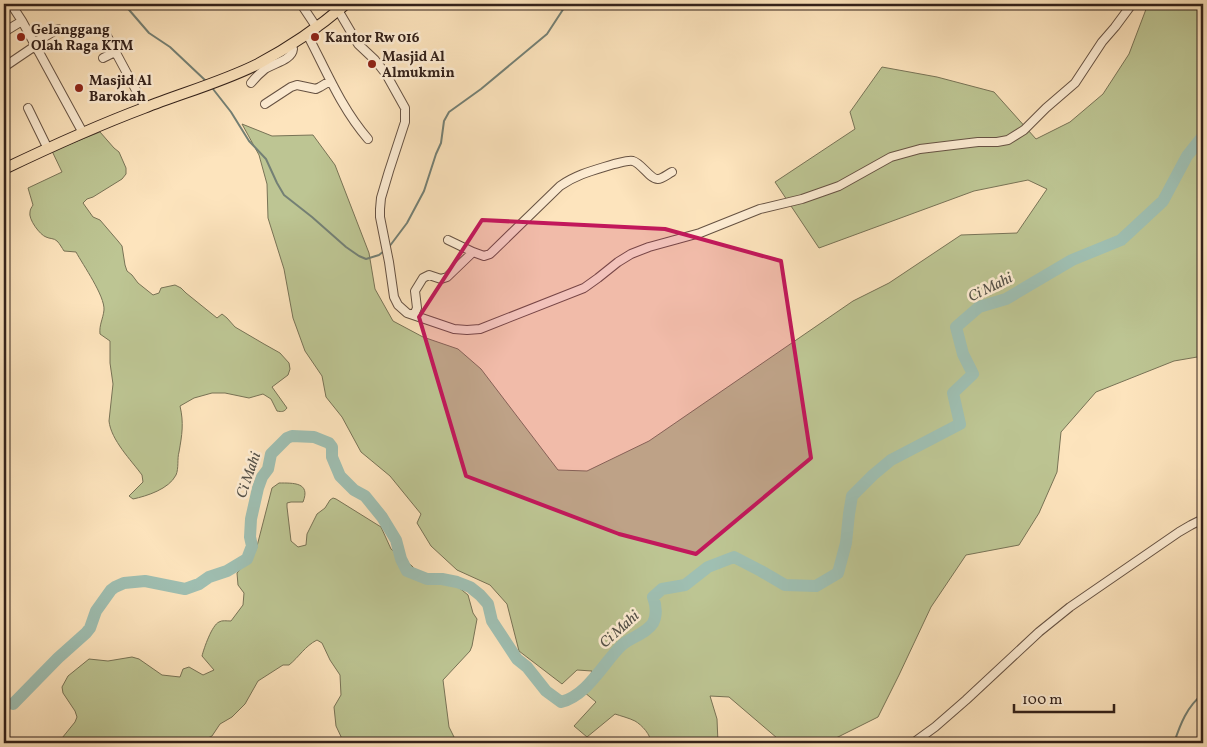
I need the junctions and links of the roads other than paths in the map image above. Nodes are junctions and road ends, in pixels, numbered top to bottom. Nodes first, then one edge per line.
1 (11, 4) edge
2 (301, 4) edge
3 (1132, 4) edge
4 (342, 7) edge
5 (22, 21) junction
6 (317, 28) junction
7 (58, 29) dead end
8 (4, 32) edge
9 (308, 34) junction
10 (107, 36) dead end
11 (34, 44) junction
12 (291, 45) junction
13 (116, 52) junction
14 (103, 58) dead end
15 (4, 67) edge
16 (330, 81) junction
17 (251, 83) dead end
18 (265, 104) dead end
19 (145, 107) junction
20 (28, 108) dead end
21 (83, 133) junction
22 (368, 139) dead end
23 (48, 148) junction
24 (4, 169) edge
25 (672, 172) dead end
26 (448, 240) dead end
27 (473, 252) junction
28 (414, 316) junction
29 (1203, 520) edge
30 (913, 743) edge

1 - 5 street
2 - 6 street
3 - 28 street
4 - 6 main road
4 - 28 street
5 - 8 street
5 - 11 street
6 - 9 main road
7 - 11 street
9 - 12 main road
9 - 16 street
10 - 13 street
11 - 15 street
11 - 21 street
12 - 17 street
12 - 19 main road
13 - 14 street
13 - 19 street
16 - 18 street
16 - 22 street
19 - 21 main road
20 - 23 street
21 - 23 main road
23 - 24 main road
25 - 27 street
26 - 27 street
27 - 28 street
29 - 30 street

